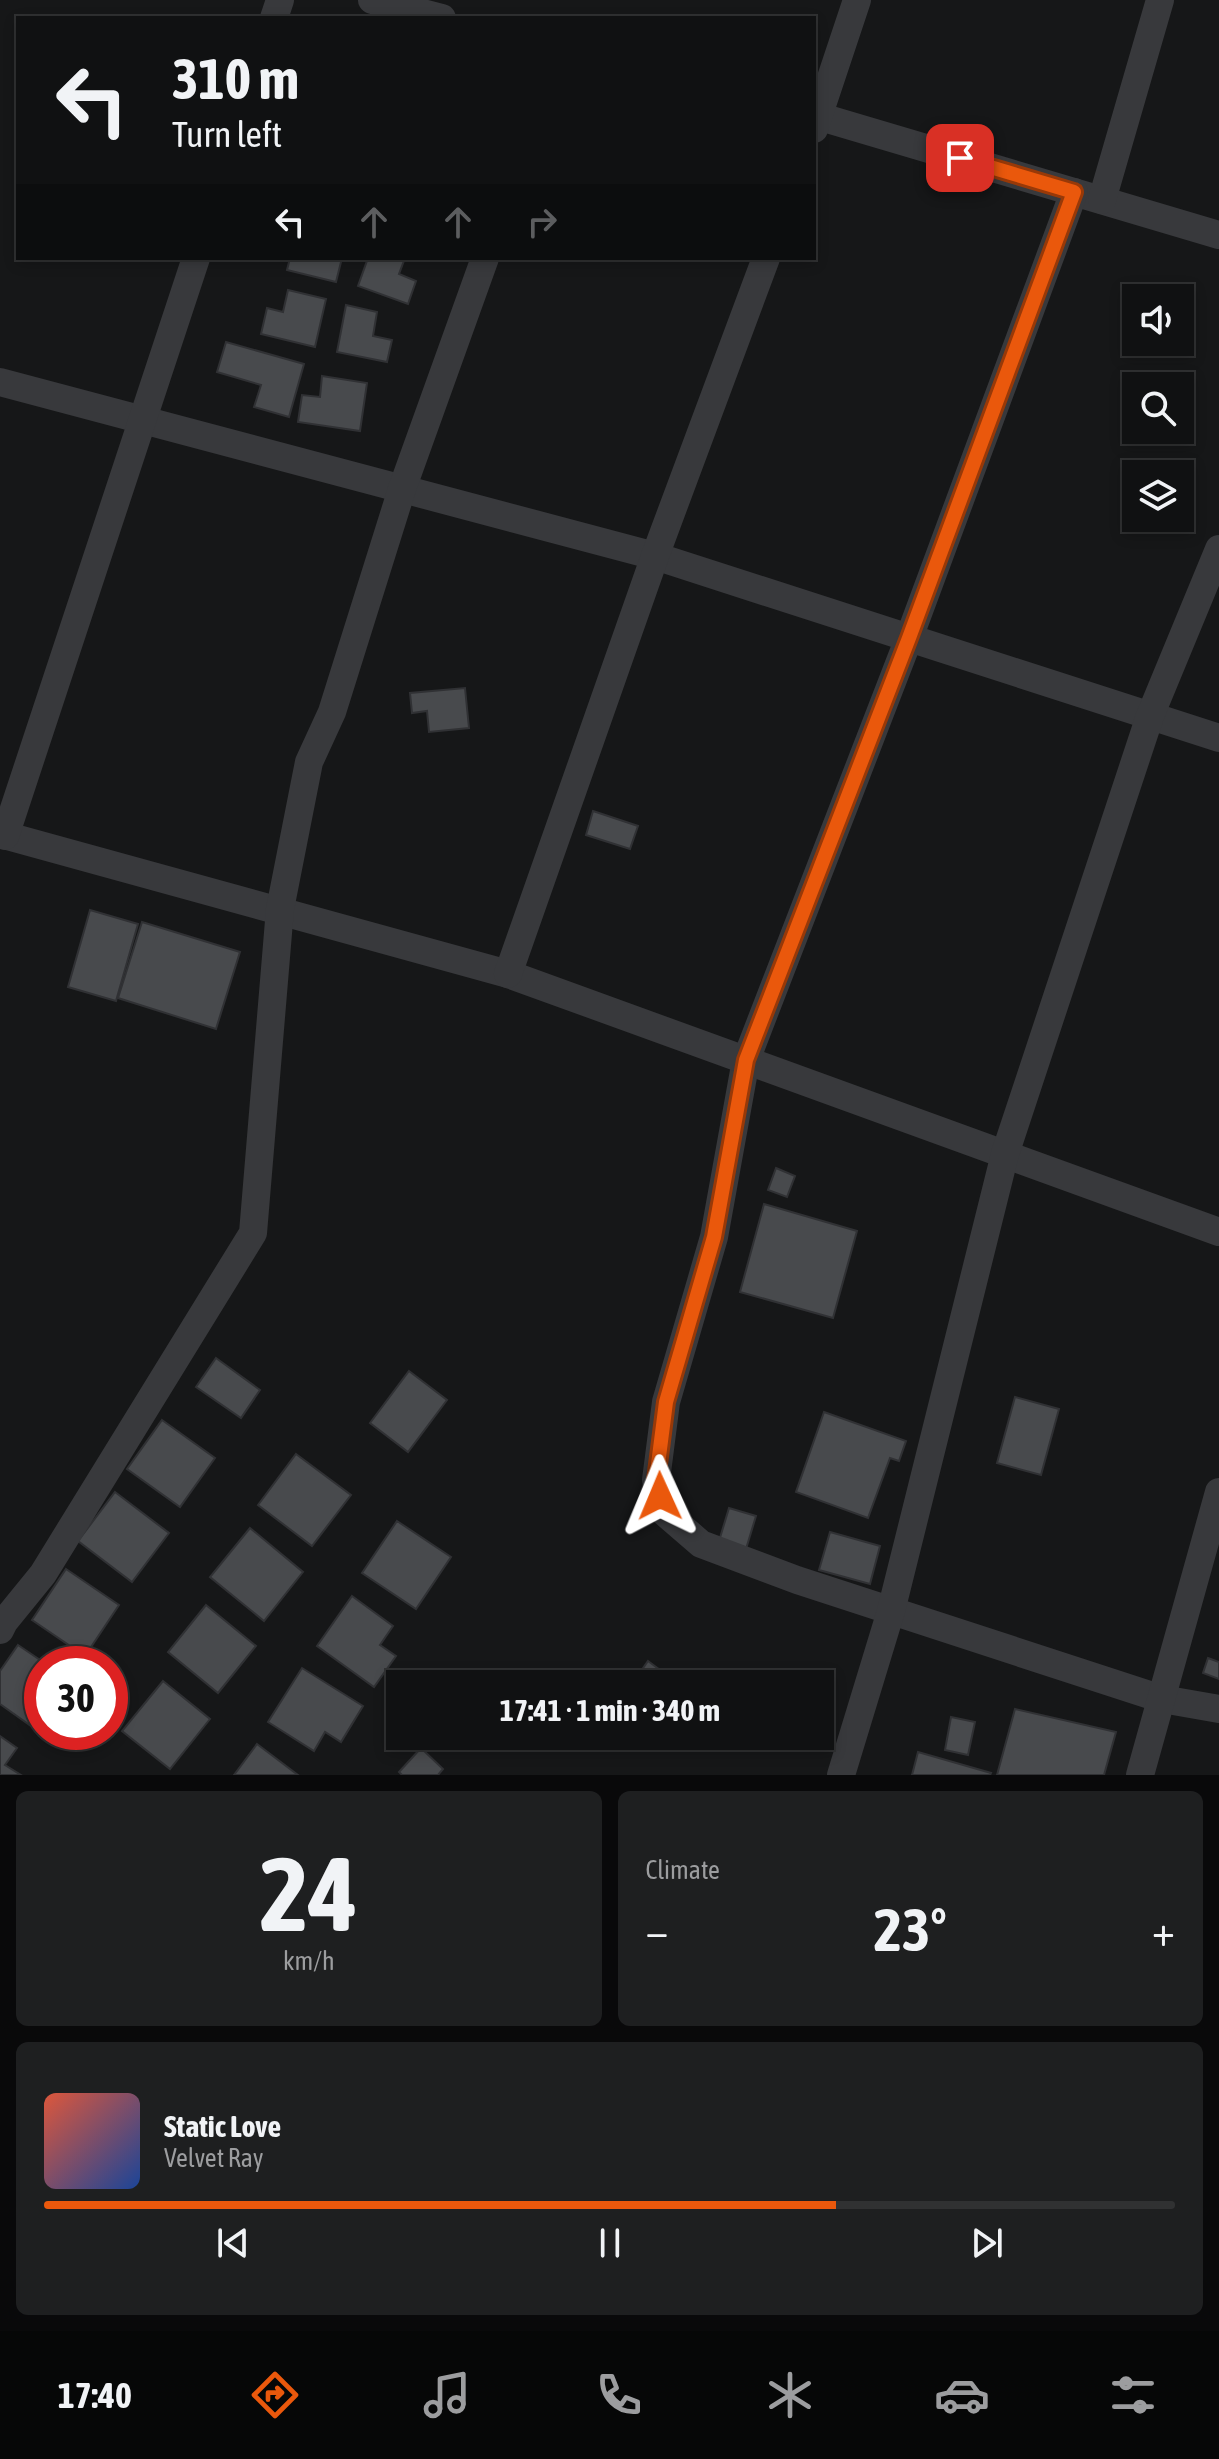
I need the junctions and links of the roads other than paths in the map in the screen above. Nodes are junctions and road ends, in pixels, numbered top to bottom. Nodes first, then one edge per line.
1 (372, 0) edge
2 (857, 0) edge
3 (1160, 0) edge
4 (434, 16) edge
5 (816, 120) edge
6 (1074, 192) junction
7 (1102, 200) junction
8 (1219, 235) edge
9 (195, 260) edge
10 (484, 260) edge
11 (765, 260) edge
12 (0, 382) edge
13 (144, 420) junction
14 (402, 489) junction
15 (1219, 549) edge
16 (655, 556) junction
17 (909, 638) junction
18 (1150, 716) junction
19 (1219, 738) edge
20 (3, 835) edge
21 (281, 911) junction
22 (508, 974) junction
23 (746, 1060) junction
24 (1005, 1154) junction
25 (1219, 1232) edge
26 (1219, 1492) edge
27 (891, 1611) junction
28 (0, 1630) edge
29 (1162, 1699) junction
30 (1219, 1709) edge
31 (841, 1775) edge
32 (1140, 1775) edge

1 - 4 street
2 - 5 street
3 - 7 street
5 - 6 street
6 - 7 street
6 - 17 street
7 - 8 street
9 - 13 street
10 - 14 street
11 - 16 street
12 - 13 street
13 - 14 street
13 - 20 street
14 - 16 street
14 - 21 street
15 - 18 street
16 - 17 street
16 - 22 street
17 - 18 street
17 - 23 street
18 - 19 street
18 - 24 street
20 - 21 street
21 - 22 street
21 - 28 street
22 - 23 street
23 - 24 street
23 - 27 street
24 - 25 street
24 - 27 street
26 - 29 street
27 - 29 street
27 - 31 street
29 - 30 street
29 - 32 street

